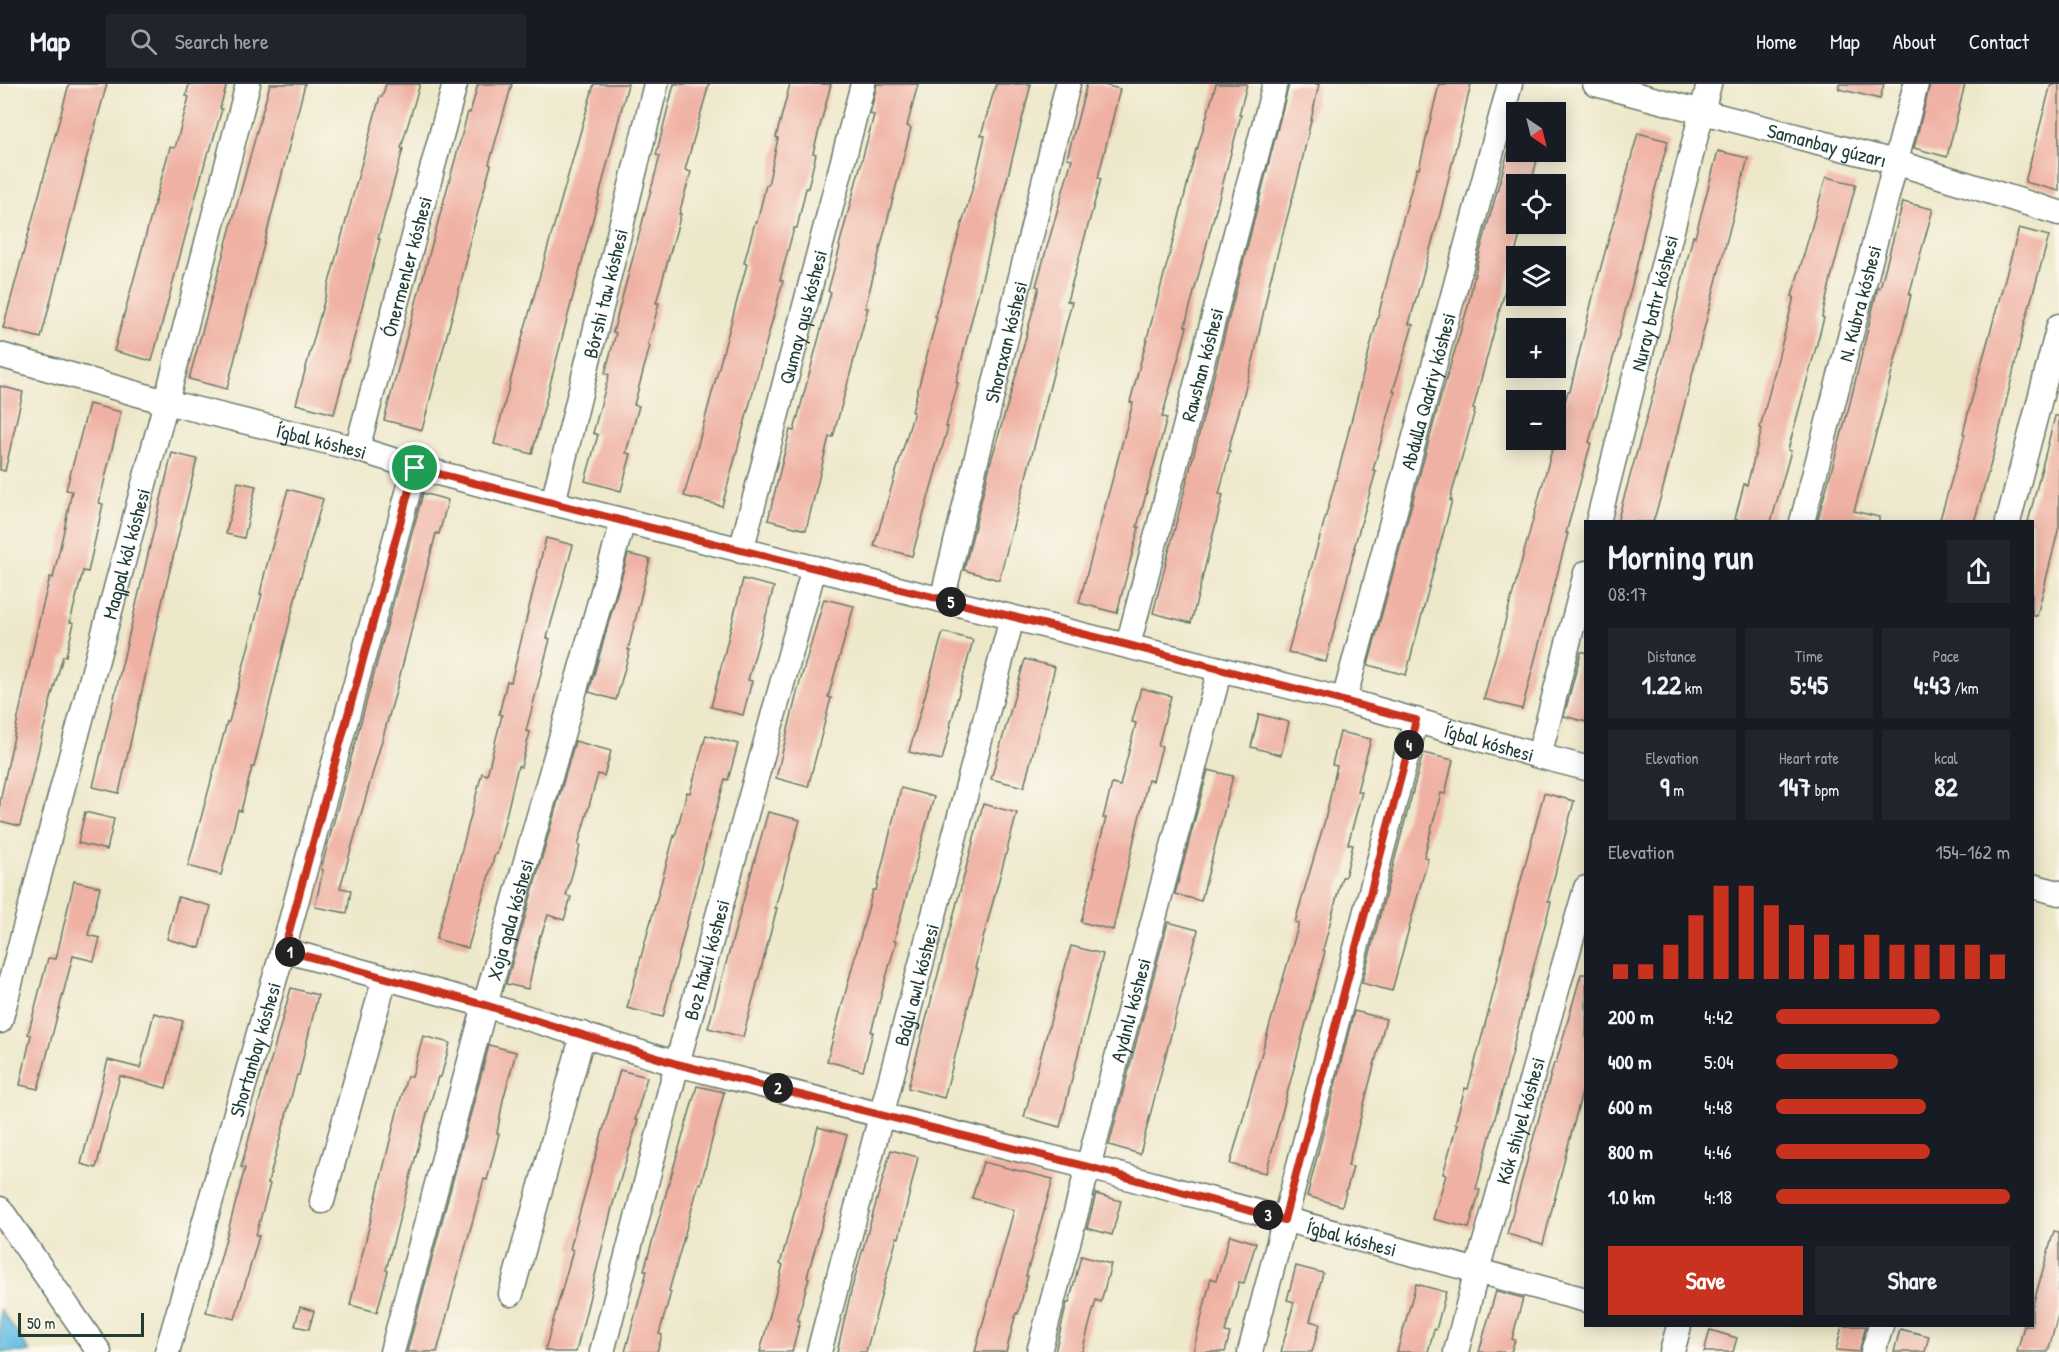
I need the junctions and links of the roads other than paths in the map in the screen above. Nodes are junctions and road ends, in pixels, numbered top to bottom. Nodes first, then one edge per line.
1 (248, 84) edge
2 (455, 84) edge
3 (656, 84) edge
4 (863, 84) edge
5 (1068, 84) edge
6 (1275, 84) edge
7 (1510, 84) edge
8 (1595, 84) edge
9 (1709, 84) edge
10 (1916, 84) edge
11 (1702, 111) junction
12 (1895, 162) junction
13 (2059, 213) edge
14 (2059, 326) edge
15 (0, 355) edge
16 (166, 402) junction
17 (357, 449) junction
18 (415, 468) junction
19 (553, 503) junction
20 (1599, 520) edge
21 (1803, 520) edge
22 (2009, 520) edge
23 (623, 521) junction
24 (741, 550) junction
25 (814, 568) junction
26 (1584, 581) edge
27 (942, 600) junction
28 (1012, 618) junction
29 (1128, 645) junction
30 (1220, 669) junction
31 (1344, 700) junction
32 (1416, 720) junction
33 (1539, 756) junction
34 (1584, 767) edge
35 (2034, 887) edge
36 (2059, 893) edge
37 (1584, 895) edge
38 (284, 950) junction
39 (385, 978) junction
40 (485, 1005) junction
41 (0, 1021) edge
42 (582, 1035) junction
43 (677, 1064) junction
44 (881, 1114) junction
45 (1089, 1167) junction
46 (322, 1201) dead end
47 (0, 1209) edge
48 (1284, 1220) junction
49 (1477, 1270) junction
50 (511, 1294) dead end
51 (1584, 1299) edge
52 (1679, 1327) edge
53 (1881, 1327) edge
54 (99, 1352) edge
55 (167, 1352) edge
56 (392, 1352) edge
57 (602, 1352) edge
58 (819, 1352) edge
59 (1039, 1352) edge
60 (1250, 1352) edge
61 (1456, 1352) edge
62 (1672, 1352) edge
63 (1873, 1352) edge

1 - 16 street, Maqpal kól kóshesi
2 - 17 street, Ónermenler kóshesi
3 - 19 street, Bórshi taw kóshesi
4 - 24 street, Qumay qus kóshesi
5 - 27 street, Shoraxan kóshesi
6 - 29 street, Rawshan kóshesi
7 - 31 street, Abdulla Qadriy kóshesi
8 - 11 street, Samanbay gúzarı
9 - 11 street, Nuray batır kóshesi
10 - 12 street, N. Kubra kóshesi
11 - 12 street, Samanbay gúzarı
11 - 20 street, Nuray batır kóshesi
12 - 13 street, Samanbay gúzarı
12 - 21 street, N. Kubra kóshesi
14 - 22 street
15 - 16 street, Íǵbal kóshesi
16 - 17 street, Íǵbal kóshesi
16 - 41 street, Maqpal kól kóshesi
17 - 18 street, Íǵbal kóshesi
18 - 19 street, Íǵbal kóshesi
18 - 38 street, Shortanbay kóshesi
19 - 23 street, Íǵbal kóshesi
23 - 24 street, Íǵbal kóshesi
23 - 40 street, Xoja qala kóshesi
24 - 25 street, Íǵbal kóshesi
25 - 27 street, Íǵbal kóshesi
25 - 43 street, Boz háwli kóshesi
26 - 33 street
27 - 28 street, Íǵbal kóshesi
28 - 29 street, Íǵbal kóshesi
28 - 44 street, Baǵlı awıl kóshesi
29 - 30 street, Íǵbal kóshesi
30 - 31 street, Íǵbal kóshesi
30 - 45 street, Aydınlı kóshesi
31 - 32 street, Íǵbal kóshesi
32 - 33 street, Íǵbal kóshesi
32 - 48 street
33 - 34 street, Íǵbal kóshesi
35 - 36 street
37 - 49 street, Kók shiyel kóshesi
38 - 39 street, Íǵbal kóshesi
38 - 55 street, Shortanbay kóshesi
39 - 40 street, Íǵbal kóshesi
39 - 46 street
40 - 42 street, Íǵbal kóshesi
40 - 56 street, Xoja qala kóshesi
42 - 43 street, Íǵbal kóshesi
42 - 50 street
43 - 44 street, Íǵbal kóshesi
43 - 57 street, Boz háwli kóshesi
44 - 45 street, Íǵbal kóshesi
44 - 58 street, Baǵlı awıl kóshesi
45 - 48 street, Íǵbal kóshesi
45 - 59 street, Aydınlı kóshesi
47 - 54 street
48 - 49 street, Íǵbal kóshesi
48 - 60 street
49 - 51 street, Íǵbal kóshesi
49 - 61 street, Kók shiyel kóshesi
52 - 62 street
53 - 63 street

